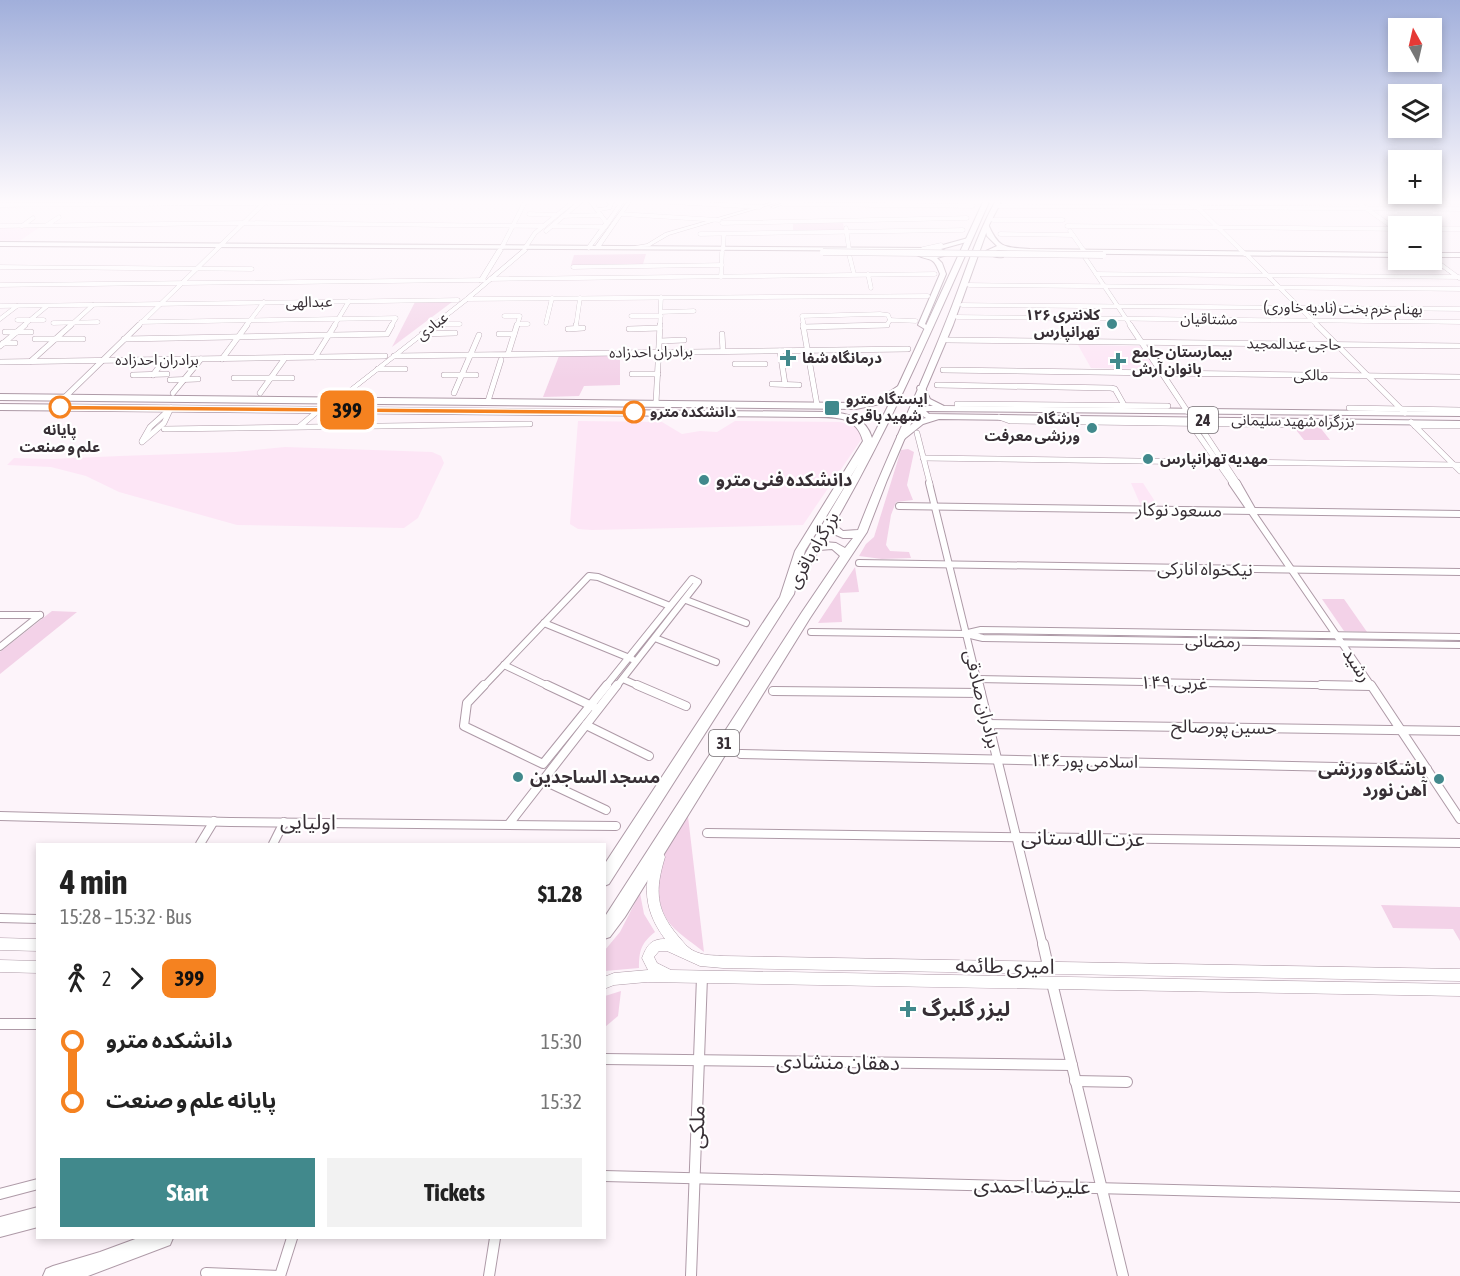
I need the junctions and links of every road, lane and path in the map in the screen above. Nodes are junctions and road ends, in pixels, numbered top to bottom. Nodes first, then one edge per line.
1 (203, 262) edge
2 (495, 262) edge
3 (509, 262) edge
4 (722, 262) edge
5 (851, 262) edge
6 (938, 262) edge
7 (958, 262) edge
8 (973, 262) edge
9 (1089, 262) edge
10 (1253, 262) edge
11 (722, 265) junction
12 (1442, 265) edge
13 (0, 267) edge
14 (573, 267) dead end
15 (197, 268) junction
16 (252, 269) dead end
17 (854, 274) junction
18 (868, 274) junction
19 (935, 274) dead end
20 (1096, 274) junction
21 (1267, 276) junction
22 (721, 277) junction
23 (1459, 278) edge
24 (487, 279) junction
25 (181, 283) junction
26 (228, 283) junction
27 (0, 285) edge
28 (969, 285) dead end
29 (1104, 286) junction
30 (1279, 287) junction
31 (223, 288) dead end
32 (871, 288) dead end
33 (1460, 289) edge
34 (928, 296) dead end
35 (661, 297) junction
36 (552, 298) junction
37 (580, 298) junction
38 (467, 299) junction
39 (458, 300) junction
40 (349, 301) junction
41 (264, 302) junction
42 (160, 304) junction
43 (962, 304) dead end
44 (93, 305) junction
45 (0, 306) edge
46 (17, 306) junction
47 (47, 306) junction
48 (1117, 306) junction
49 (1299, 308) junction
50 (1460, 309) edge
51 (935, 310) junction
52 (694, 311) dead end
53 (661, 314) junction
54 (955, 315) junction
55 (504, 316) dead end
56 (631, 316) dead end
57 (1126, 318) junction
58 (338, 319) junction
59 (0, 320) edge
60 (17, 320) dead end
61 (30, 320) junction
62 (44, 320) dead end
63 (251, 320) junction
64 (890, 320) junction
65 (1312, 320) junction
66 (916, 321) dead end
67 (75, 322) junction
68 (98, 322) dead end
69 (141, 322) junction
70 (1460, 322) edge
71 (53, 323) dead end
72 (546, 323) dead end
73 (435, 324) junction
74 (460, 324) dead end
75 (517, 324) junction
76 (528, 324) dead end
77 (930, 325) junction
78 (949, 325) junction
79 (803, 327) junction
80 (576, 328) junction
81 (583, 328) dead end
82 (628, 328) dead end
83 (660, 328) junction
84 (568, 329) dead end
85 (5, 332) dead end
86 (16, 332) junction
87 (31, 332) dead end
88 (455, 333) dead end
89 (422, 334) junction
90 (499, 334) dead end
91 (514, 334) junction
92 (722, 334) dead end
93 (328, 335) junction
94 (479, 335) dead end
95 (239, 337) junction
96 (35, 339) dead end
97 (56, 339) junction
98 (83, 339) dead end
99 (124, 339) junction
100 (684, 340) dead end
101 (947, 340) dead end
102 (660, 341) junction
103 (1142, 342) junction
104 (15, 343) dead end
105 (1, 344) edge
106 (1336, 344) junction
107 (1460, 346) edge
108 (908, 349) dead end
109 (808, 350) junction
110 (723, 351) junction
111 (747, 351) junction
112 (780, 351) junction
113 (660, 352) junction
114 (508, 354) junction
115 (471, 355) junction
116 (385, 356) junction
117 (394, 356) junction
118 (315, 357) junction
119 (285, 358) junction
120 (201, 359) junction
121 (222, 359) junction
122 (103, 360) junction
123 (164, 360) junction
124 (501, 360) dead end
125 (31, 361) junction
126 (0, 362) edge
127 (735, 364) dead end
128 (748, 364) junction
129 (765, 364) dead end
130 (378, 369) junction
131 (405, 369) dead end
132 (943, 370) dead end
133 (1162, 373) junction
134 (632, 374) dead end
135 (658, 374) junction
136 (133, 375) dead end
137 (153, 375) junction
138 (444, 375) dead end
139 (462, 375) junction
140 (476, 375) dead end
141 (1367, 376) junction
142 (1460, 377) edge
143 (234, 378) dead end
144 (270, 378) junction
145 (292, 378) dead end
146 (184, 379) junction
147 (198, 379) dead end
148 (772, 384) dead end
149 (785, 384) junction
150 (799, 384) dead end
151 (937, 385) dead end
152 (902, 387) junction
153 (921, 388) junction
154 (173, 393) dead end
155 (453, 393) dead end
156 (263, 396) junction
157 (0, 397) edge
158 (64, 398) junction
159 (231, 398) junction
160 (334, 399) junction
161 (488, 401) junction
162 (656, 403) junction
163 (817, 405) junction
164 (1124, 405) junction
165 (856, 406) junction
166 (1168, 406) dead end
167 (0, 407) edge
168 (171, 408) junction
169 (955, 408) junction
170 (1349, 408) dead end
171 (223, 409) junction
172 (255, 409) junction
173 (319, 410) junction
174 (1403, 411) junction
175 (1460, 412) edge
176 (945, 417) junction
177 (856, 419) junction
178 (1192, 419) junction
179 (530, 424) dead end
180 (1413, 424) junction
181 (1460, 424) edge
182 (1304, 425) dead end
183 (300, 426) junction
184 (164, 429) dead end
185 (917, 433) dead end
186 (900, 438) junction
187 (923, 458) junction
188 (1208, 462) dead end
189 (1224, 462) junction
190 (1457, 465) edge
191 (1460, 471) edge
192 (899, 506) dead end
193 (935, 506) junction
194 (1253, 511) junction
195 (1460, 514) edge
196 (828, 524) junction
197 (862, 532) junction
198 (814, 547) junction
199 (853, 560) junction
200 (949, 565) junction
201 (1293, 570) junction
202 (1460, 572) edge
203 (786, 597) junction
204 (686, 600) junction
205 (670, 606) junction
206 (0, 615) edge
207 (544, 623) junction
208 (746, 623) dead end
209 (811, 632) dead end
210 (966, 634) junction
211 (1339, 636) junction
212 (1460, 637) edge
213 (655, 638) junction
214 (1343, 643) junction
215 (1460, 645) edge
216 (0, 647) edge
217 (629, 657) junction
218 (638, 661) junction
219 (716, 662) dead end
220 (504, 665) junction
221 (623, 679) junction
222 (977, 680) junction
223 (1371, 686) junction
224 (772, 691) dead end
225 (981, 693) junction
226 (591, 705) junction
227 (686, 706) dead end
228 (599, 709) junction
229 (988, 724) junction
230 (586, 725) junction
231 (1400, 730) junction
232 (1460, 731) edge
233 (741, 754) dead end
234 (649, 756) dead end
235 (997, 759) junction
236 (1426, 769) junction
237 (542, 780) junction
238 (606, 810) dead end
239 (0, 816) edge
240 (1460, 819) edge
241 (214, 821) junction
242 (284, 822) junction
243 (509, 824) junction
244 (616, 826) dead end
245 (667, 833) junction
246 (707, 833) dead end
247 (1016, 837) junction
248 (201, 843) edge
249 (274, 843) edge
250 (1460, 843) edge
251 (626, 845) junction
252 (606, 861) edge
253 (606, 876) edge
254 (0, 918) edge
255 (36, 919) edge
256 (606, 929) edge
257 (0, 944) edge
258 (36, 945) edge
259 (686, 954) junction
260 (0, 966) edge
261 (1048, 966) junction
262 (36, 967) edge
263 (1460, 975) edge
264 (671, 977) junction
265 (702, 977) junction
266 (606, 982) edge
267 (1052, 983) junction
268 (1460, 990) edge
269 (0, 1024) edge
270 (36, 1024) edge
271 (606, 1059) edge
272 (699, 1059) junction
273 (1072, 1065) junction
274 (1075, 1081) junction
275 (1127, 1082) dead end
276 (606, 1176) edge
277 (695, 1178) junction
278 (36, 1185) edge
279 (1101, 1187) junction
280 (0, 1194) edge
281 (1460, 1197) edge
282 (36, 1217) edge
283 (0, 1218) edge
284 (36, 1218) edge
285 (0, 1227) edge
286 (160, 1239) edge
287 (292, 1239) edge
288 (495, 1239) edge
289 (206, 1274) dead end
290 (53, 1276) edge
291 (280, 1276) edge
292 (489, 1276) edge
293 (691, 1276) edge
294 (1123, 1276) edge

1 - 15 street
2 - 24 main road, عبادی
3 - 24 main road, عبادی
4 - 11 street
5 - 17 street
6 - 77 main road
7 - 51 highway, بزرگراه باقری / 31
8 - 54 highway, 31
9 - 20 street
10 - 21 street
11 - 14 street
11 - 22 street
12 - 23 street
13 - 15 street
15 - 16 street
15 - 25 street
17 - 18 street
17 - 22 street
18 - 19 street
18 - 32 street
20 - 21 street
20 - 29 street
21 - 23 street
21 - 30 street
22 - 24 street
24 - 26 street
24 - 38 main road, عبادی
24 - 39 main road, عبادی
25 - 26 street
25 - 27 street
25 - 42 street
26 - 31 street
28 - 29 street
29 - 30 street
29 - 48 street
30 - 33 street
30 - 49 street
34 - 35 street
35 - 37 street
35 - 53 street
36 - 37 street
36 - 38 street
36 - 72 street
37 - 80 street
38 - 73 main road, عبادی
39 - 40 street, عبدالهی
39 - 116 main road, عبادی
40 - 41 street, عبدالهی
40 - 58 street
41 - 42 street, عبدالهی
41 - 63 street
42 - 44 street, عبدالهی
42 - 69 street
43 - 48 street, بهنام خرم بخت (نادیه خاوری)
44 - 47 street, عبدالهی
44 - 67 street
45 - 46 street, عبدالهی
46 - 47 street, عبدالهی
46 - 59 street
47 - 61 street
48 - 49 street, بهنام خرم بخت (نادیه خاوری)
48 - 57 street
49 - 50 street, بهنام خرم بخت (نادیه خاوری)
49 - 65 street
51 - 54 highway
51 - 77 highway, بزرگراه باقری / 31
52 - 53 street
53 - 56 street
53 - 83 street
54 - 57 street, مشتاقیان
54 - 78 highway, 31
55 - 75 street
57 - 65 street, مشتاقیان
57 - 103 street
58 - 63 street
58 - 93 street
58 - 93 street
60 - 61 street
61 - 62 street
61 - 86 street
63 - 69 street
63 - 95 street
64 - 66 street
64 - 79 street
64 - 79 street
65 - 70 street, مشتاقیان
65 - 106 street
67 - 68 street
67 - 71 street
67 - 97 street
69 - 99 street
73 - 74 street
73 - 89 main road, عبادی
75 - 76 street
75 - 91 street
77 - 78 highway
77 - 152 highway, بزرگراه باقری / 31
78 - 153 highway, 31
79 - 109 street
80 - 81 street
80 - 84 street
82 - 83 street
83 - 102 street
85 - 86 street
86 - 87 street
86 - 105 street
88 - 89 street
89 - 117 main road, عبادی
90 - 91 street
91 - 114 street
92 - 110 street
93 - 95 street
93 - 118 street
94 - 115 street
95 - 99 street
95 - 121 street
96 - 97 street
97 - 98 street
97 - 125 street
99 - 122 street
100 - 102 street
101 - 103 street, حاجی عبدالمجید
102 - 113 street
103 - 106 street, حاجی عبدالمجید
103 - 133 street
104 - 105 street
106 - 107 street, حاجی عبدالمجید
106 - 141 street
108 - 109 street, برادران احدزاده
109 - 112 street, برادران احدزاده
109 - 163 street
110 - 111 street, برادران احدزاده
110 - 113 street, برادران احدزاده
111 - 112 street, برادران احدزاده
111 - 128 street
112 - 149 street
113 - 114 street, برادران احدزاده
113 - 135 street
114 - 115 street, برادران احدزاده
115 - 117 street, برادران احدزاده
115 - 139 street
116 - 117 main road
116 - 118 street, برادران احدزاده
116 - 160 main road, عبادی
117 - 130 main road, عبادی
118 - 119 street, برادران احدزاده
119 - 121 street, برادران احدزاده
119 - 144 street
120 - 121 street, برادران احدزاده
120 - 123 street, برادران احدزاده
120 - 146 street
122 - 123 street, برادران احدزاده
122 - 125 street, برادران احدزاده
122 - 158 street
123 - 137 street
124 - 161 street
125 - 126 street, برادران احدزاده
127 - 128 street
128 - 129 street
130 - 131 street
130 - 160 main road, عبادی
132 - 133 street, مالکی
133 - 141 street, مالکی
133 - 178 street
134 - 135 street
135 - 162 street
136 - 137 street
137 - 146 street
138 - 139 street
139 - 140 street
139 - 155 street
141 - 142 street, مالکی
141 - 174 street
143 - 144 street
144 - 145 street
144 - 156 street
146 - 147 street
146 - 154 street
148 - 149 street
149 - 150 street
151 - 164 street
152 - 165 highway
152 - 196 highway, بزرگراه باقری / 31
153 - 169 main road, 24
153 - 186 highway, 31
156 - 159 highway
156 - 160 highway
156 - 172 highway
157 - 158 highway
158 - 159 highway
159 - 171 highway
160 - 161 highway
161 - 162 highway
162 - 163 highway
163 - 165 highway
164 - 166 street
164 - 169 street
165 - 177 highway
167 - 168 highway
168 - 168 street
168 - 171 highway
169 - 176 main road, بزرگراه شهید سلیمانی
169 - 178 main road, بزرگراه شهید سلیمانی / 24
170 - 174 street
171 - 172 highway
172 - 173 highway
173 - 177 highway
173 - 183 street
174 - 175 main road, بزرگراه شهید سلیمانی / 24
174 - 178 main road, بزرگراه شهید سلیمانی / 24
176 - 178 main road, بزرگراه شهید سلیمانی / 24
176 - 186 main road, 24
177 - 203 highway
178 - 180 main road, بزرگراه شهید سلیمانی / 24
178 - 182 street
178 - 189 street, رشید
178 - 194 street, رشید
179 - 183 street
180 - 181 main road, بزرگراه شهید سلیمانی / 24
180 - 190 street
183 - 184 street
185 - 187 street, برادران صادقی
186 - 197 highway, بزرگراه باقری / 31
187 - 188 street
187 - 193 street, برادران صادقی
189 - 190 street
189 - 194 street, رشید
190 - 191 street
192 - 193 street, مسعود نوکار
193 - 194 street, مسعود نوکار
193 - 200 street, برادران صادقی
194 - 195 street, مسعود نوکار
194 - 201 street, رشید
196 - 197 highway
196 - 198 highway, بزرگراه باقری / 31
197 - 199 highway, بزرگراه باقری / 31
198 - 199 highway
198 - 203 highway, بزرگراه باقری / 31
199 - 200 street, نیکخواه انارکی
199 - 245 highway, بزرگراه باقری / 31
200 - 201 street, نیکخواه انارکی
200 - 210 street, برادران صادقی
201 - 202 street, نیکخواه انارکی
201 - 211 street, رشید
203 - 251 highway, بزرگراه باقری / 31
204 - 205 street
204 - 208 street
204 - 213 street
205 - 207 street
205 - 217 street
206 - 216 street
207 - 217 street
207 - 220 street
209 - 210 street, رمضانی
210 - 211 street, رمضانی
210 - 214 street, رمضانی
210 - 222 street, برادران صادقی
211 - 212 street, رمضانی
211 - 214 street, رشید
213 - 218 street
213 - 219 street
214 - 215 street, رمضانی
214 - 223 street, رشید
217 - 218 street
217 - 226 street
218 - 221 street
220 - 226 street
220 - 226 street
221 - 227 street
221 - 228 street
222 - 223 street, ۱۴۹ غربی
222 - 225 street, برادران صادقی
223 - 231 street, رشید
224 - 225 street
225 - 229 street, برادران صادقی
226 - 228 street
228 - 230 street
229 - 231 street, حسین پورصالح
229 - 235 street, برادران صادقی
230 - 234 street
230 - 237 street
231 - 232 street, حسین پورصالح
231 - 236 street, رشید
233 - 235 street, ۱۴۶ اسلامی پور
235 - 236 street, ۱۴۶ اسلامی پور
235 - 247 street, برادران صادقی
236 - 240 street, رشید
237 - 238 street
237 - 243 street
239 - 241 street, اولیایی
241 - 242 street, اولیایی
241 - 248 street
242 - 243 street, اولیایی
242 - 249 street
243 - 244 street, اولیایی
245 - 256 highway, بزرگراه باقری / 31
245 - 259 main road
246 - 247 street, عزت الله ستانی
247 - 250 street, عزت الله ستانی
247 - 261 street, برادران صادقی
251 - 252 main road
251 - 253 highway, بزرگراه باقری / 31
254 - 255 street
257 - 258 main road
259 - 261 main road, امیری طائمه
259 - 264 main road, امیری طائمه
260 - 262 main road
261 - 263 main road, امیری طائمه
264 - 265 main road, امیری طائمه
264 - 266 main road, امیری طائمه
265 - 267 main road, امیری طائمه
265 - 272 street, ملکی
267 - 268 main road, امیری طائمه
267 - 273 street
269 - 270 street
271 - 272 street, دهقان منشادی
272 - 273 street, دهقان منشادی
272 - 277 street, ملکی
273 - 274 street
274 - 275 street
274 - 279 street
276 - 277 street, علیرضا احمدی
277 - 279 street, علیرضا احمدی
277 - 293 street, ملکی
278 - 280 street
279 - 281 street, علیرضا احمدی
279 - 294 street
282 - 283 highway
284 - 285 highway
286 - 290 highway
287 - 291 street
288 - 292 street
289 - 291 street

